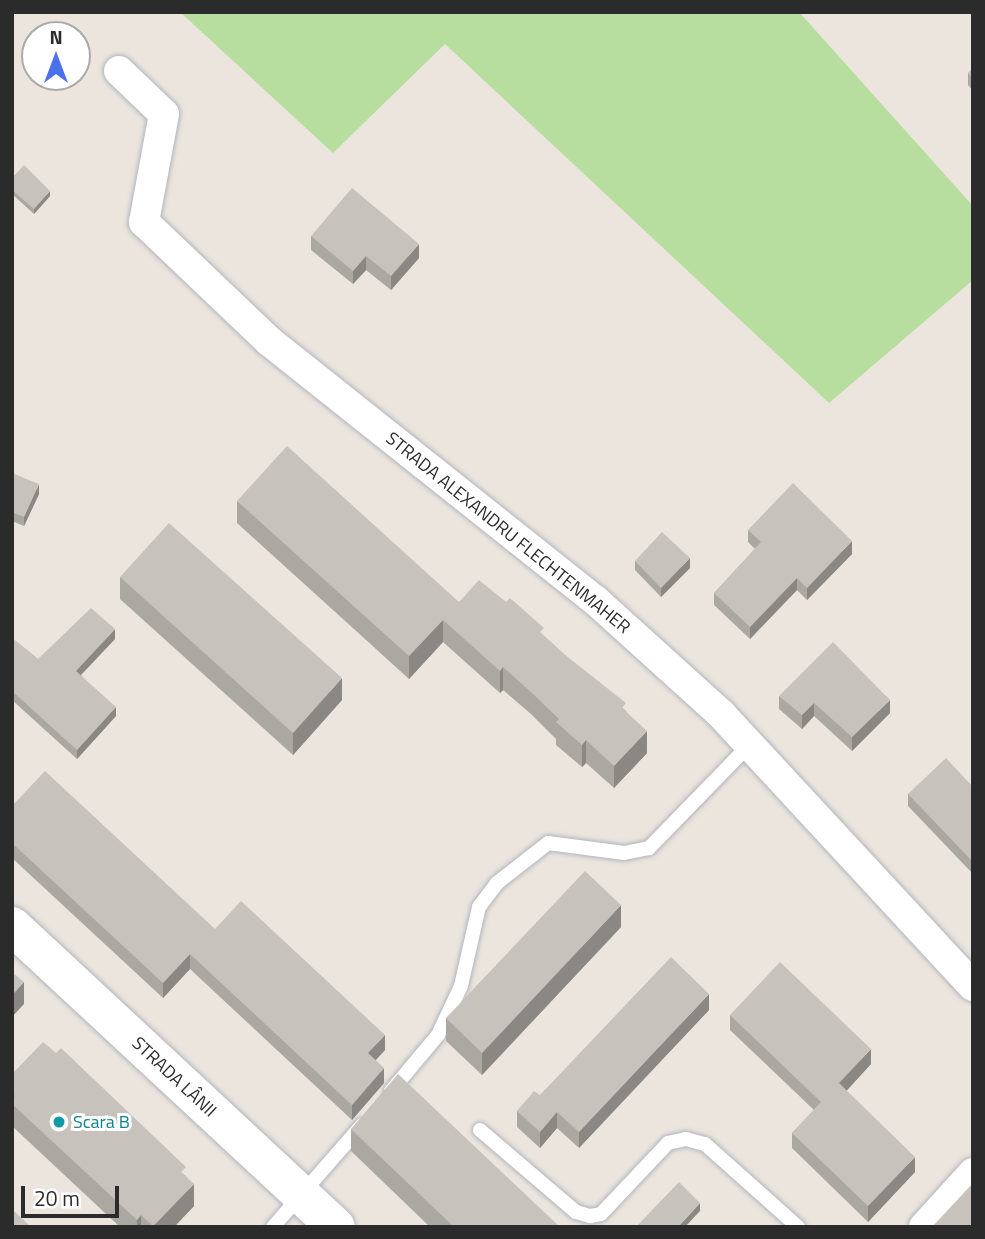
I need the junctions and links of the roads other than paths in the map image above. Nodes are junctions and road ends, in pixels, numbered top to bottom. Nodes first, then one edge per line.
1 (119, 71) dead end
2 (751, 744) junction
3 (12, 926) edge
4 (973, 986) edge
5 (480, 1130) dead end
6 (973, 1173) edge
7 (301, 1196) junction
8 (273, 1227) edge
9 (336, 1227) edge
10 (798, 1227) edge
11 (924, 1227) edge

1 - 2 street, STRADA ALEXANDRU FLECHTENMAHER
2 - 4 street, STRADA ALEXANDRU FLECHTENMAHER
2 - 7 lane
3 - 7 main road, STRADA LÂNII
5 - 10 lane
6 - 11 street
7 - 8 lane
7 - 9 main road, STRADA LÂNII

